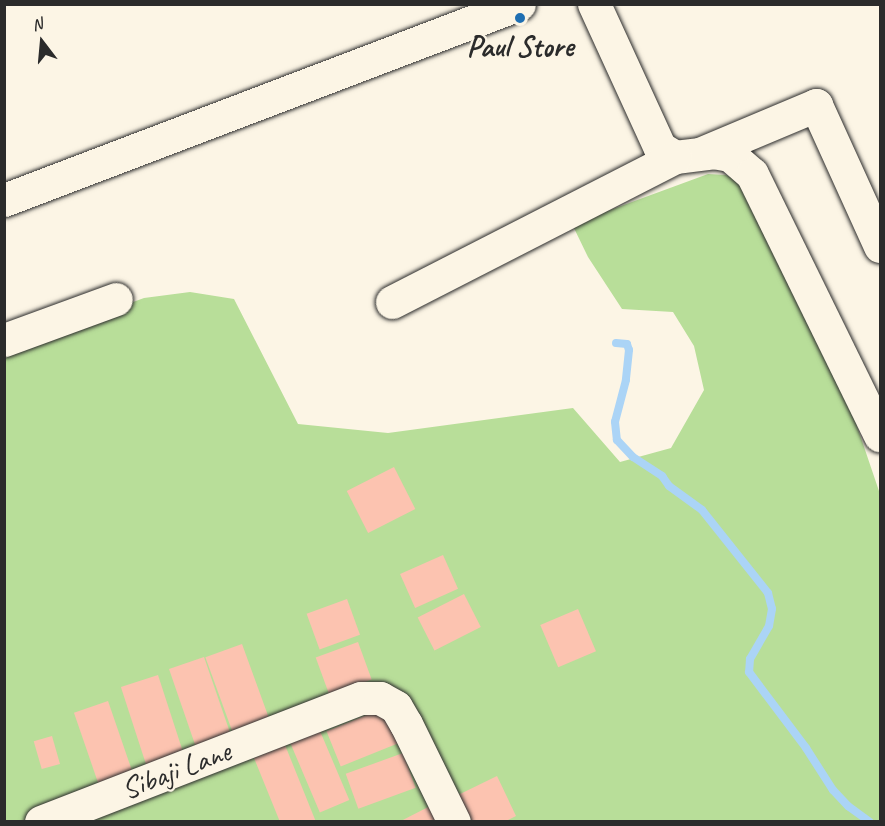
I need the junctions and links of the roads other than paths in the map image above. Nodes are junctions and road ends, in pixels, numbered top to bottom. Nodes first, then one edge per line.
1 (519, 4) edge
2 (594, 4) edge
3 (684, 157) junction
4 (4, 200) edge
5 (880, 246) edge
6 (116, 299) dead end
7 (392, 302) dead end
8 (4, 340) edge
9 (880, 435) edge
10 (41, 822) edge
11 (454, 822) edge

1 - 4 street
2 - 3 street
3 - 5 street
3 - 7 street
3 - 9 street
6 - 8 street
10 - 11 street, Sibaji Lane

